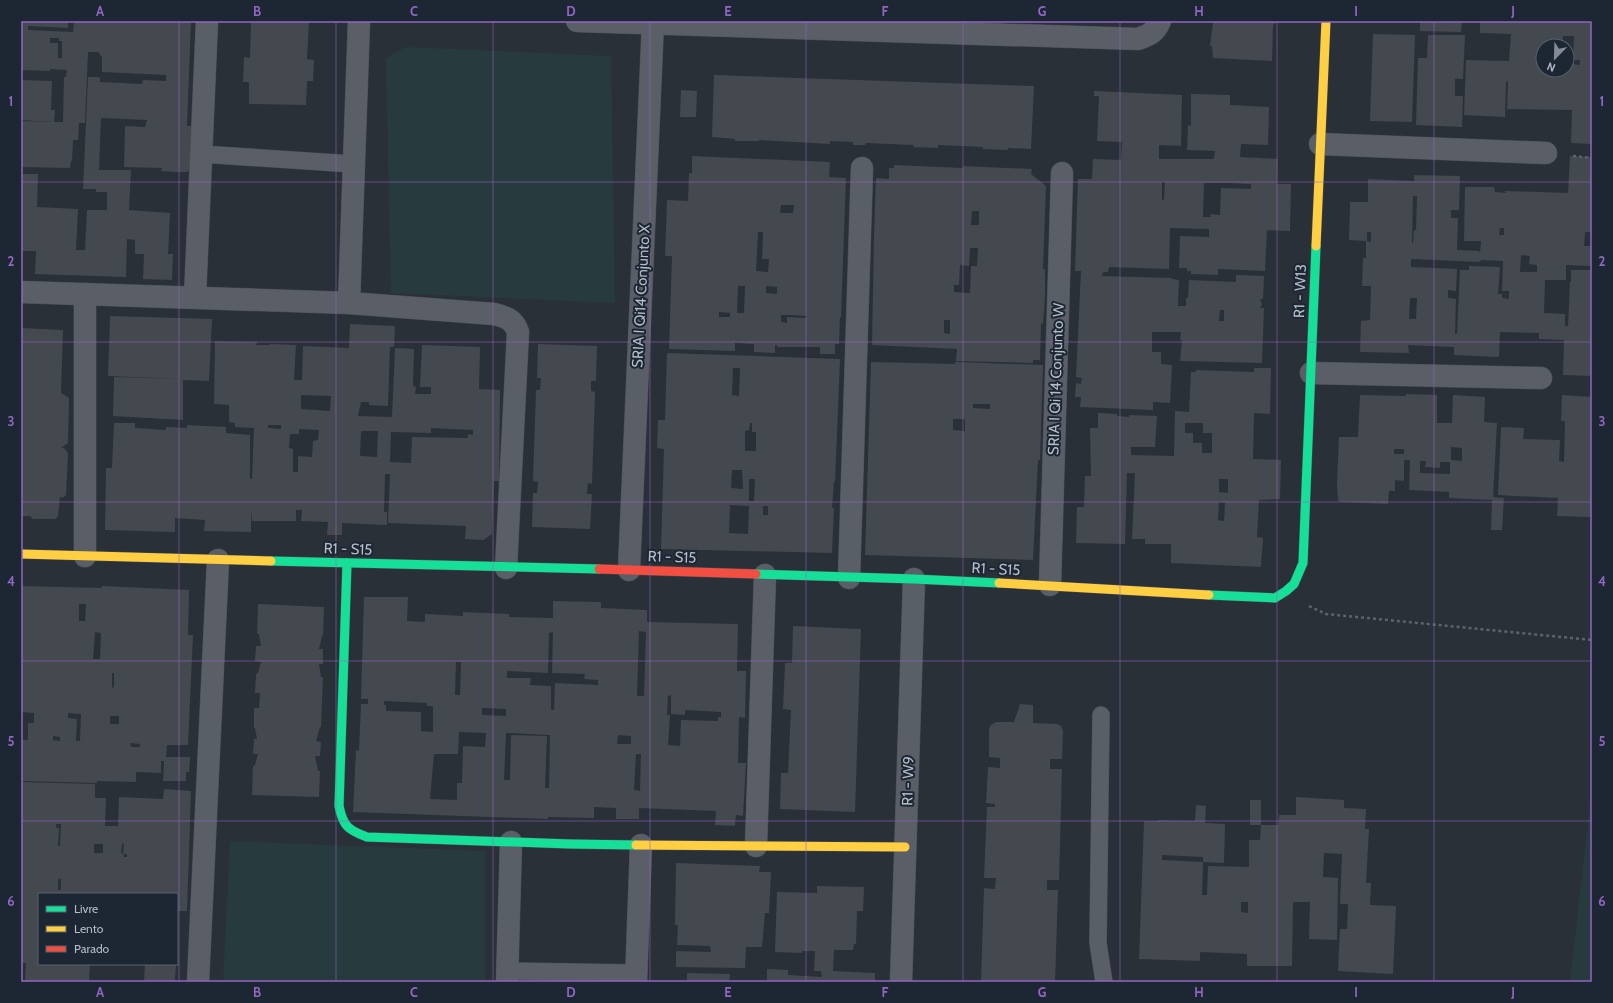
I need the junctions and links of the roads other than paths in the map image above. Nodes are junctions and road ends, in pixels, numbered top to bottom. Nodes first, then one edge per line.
1 (207, 21) edge
2 (359, 21) edge
3 (577, 21) edge
4 (1160, 21) edge
5 (1326, 21) edge
6 (653, 22) junction
7 (929, 27) edge
8 (1085, 29) edge
9 (1320, 144) junction
10 (1546, 153) dead end
11 (202, 154) junction
12 (353, 164) junction
13 (862, 168) dead end
14 (1062, 173) dead end
15 (21, 292) edge
16 (85, 294) junction
17 (195, 297) junction
18 (349, 303) junction
19 (1311, 373) junction
20 (1541, 378) dead end
21 (21, 554) edge
22 (85, 556) junction
23 (218, 560) junction
24 (347, 563) junction
25 (506, 568) junction
26 (629, 570) junction
27 (765, 575) junction
28 (849, 578) junction
29 (914, 579) junction
30 (1050, 585) junction
31 (1275, 598) joint
32 (1101, 715) dead end
33 (511, 842) junction
34 (641, 845) junction
35 (756, 846) junction
36 (905, 847) junction
37 (507, 976) edge
38 (636, 977) edge
39 (198, 982) edge
40 (901, 982) edge
41 (1104, 982) edge

1 - 11 street
2 - 12 street
3 - 6 street
4 - 8 street
5 - 9 street, R1 - W13
6 - 7 street
6 - 26 street, SRIA I Qi14 Conjunto X
7 - 8 street
9 - 10 street
9 - 19 street, R1 - W13
11 - 12 lane
11 - 17 street
12 - 18 street
13 - 28 street
14 - 30 street, SRIA I Qi 14 Conjunto W
15 - 16 street
16 - 17 street
16 - 22 street
17 - 18 street
18 - 25 street
19 - 20 street
19 - 31 street, R1 - W13
21 - 22 street, R1 - S15
22 - 23 street, R1 - S15
23 - 24 street, R1 - S15
23 - 39 street
24 - 25 street, R1 - S15
24 - 33 street
25 - 26 street, R1 - S15
26 - 27 street, R1 - S15
27 - 28 street, R1 - S15
27 - 35 street
28 - 29 street, R1 - S15
29 - 30 street, R1 - S15
29 - 36 street, R1 - W9
30 - 31 street, R1 - S15
32 - 41 lane
33 - 34 street
33 - 37 street
34 - 35 street
34 - 38 street
35 - 36 street
36 - 40 street, R1 - W9
37 - 38 lane

